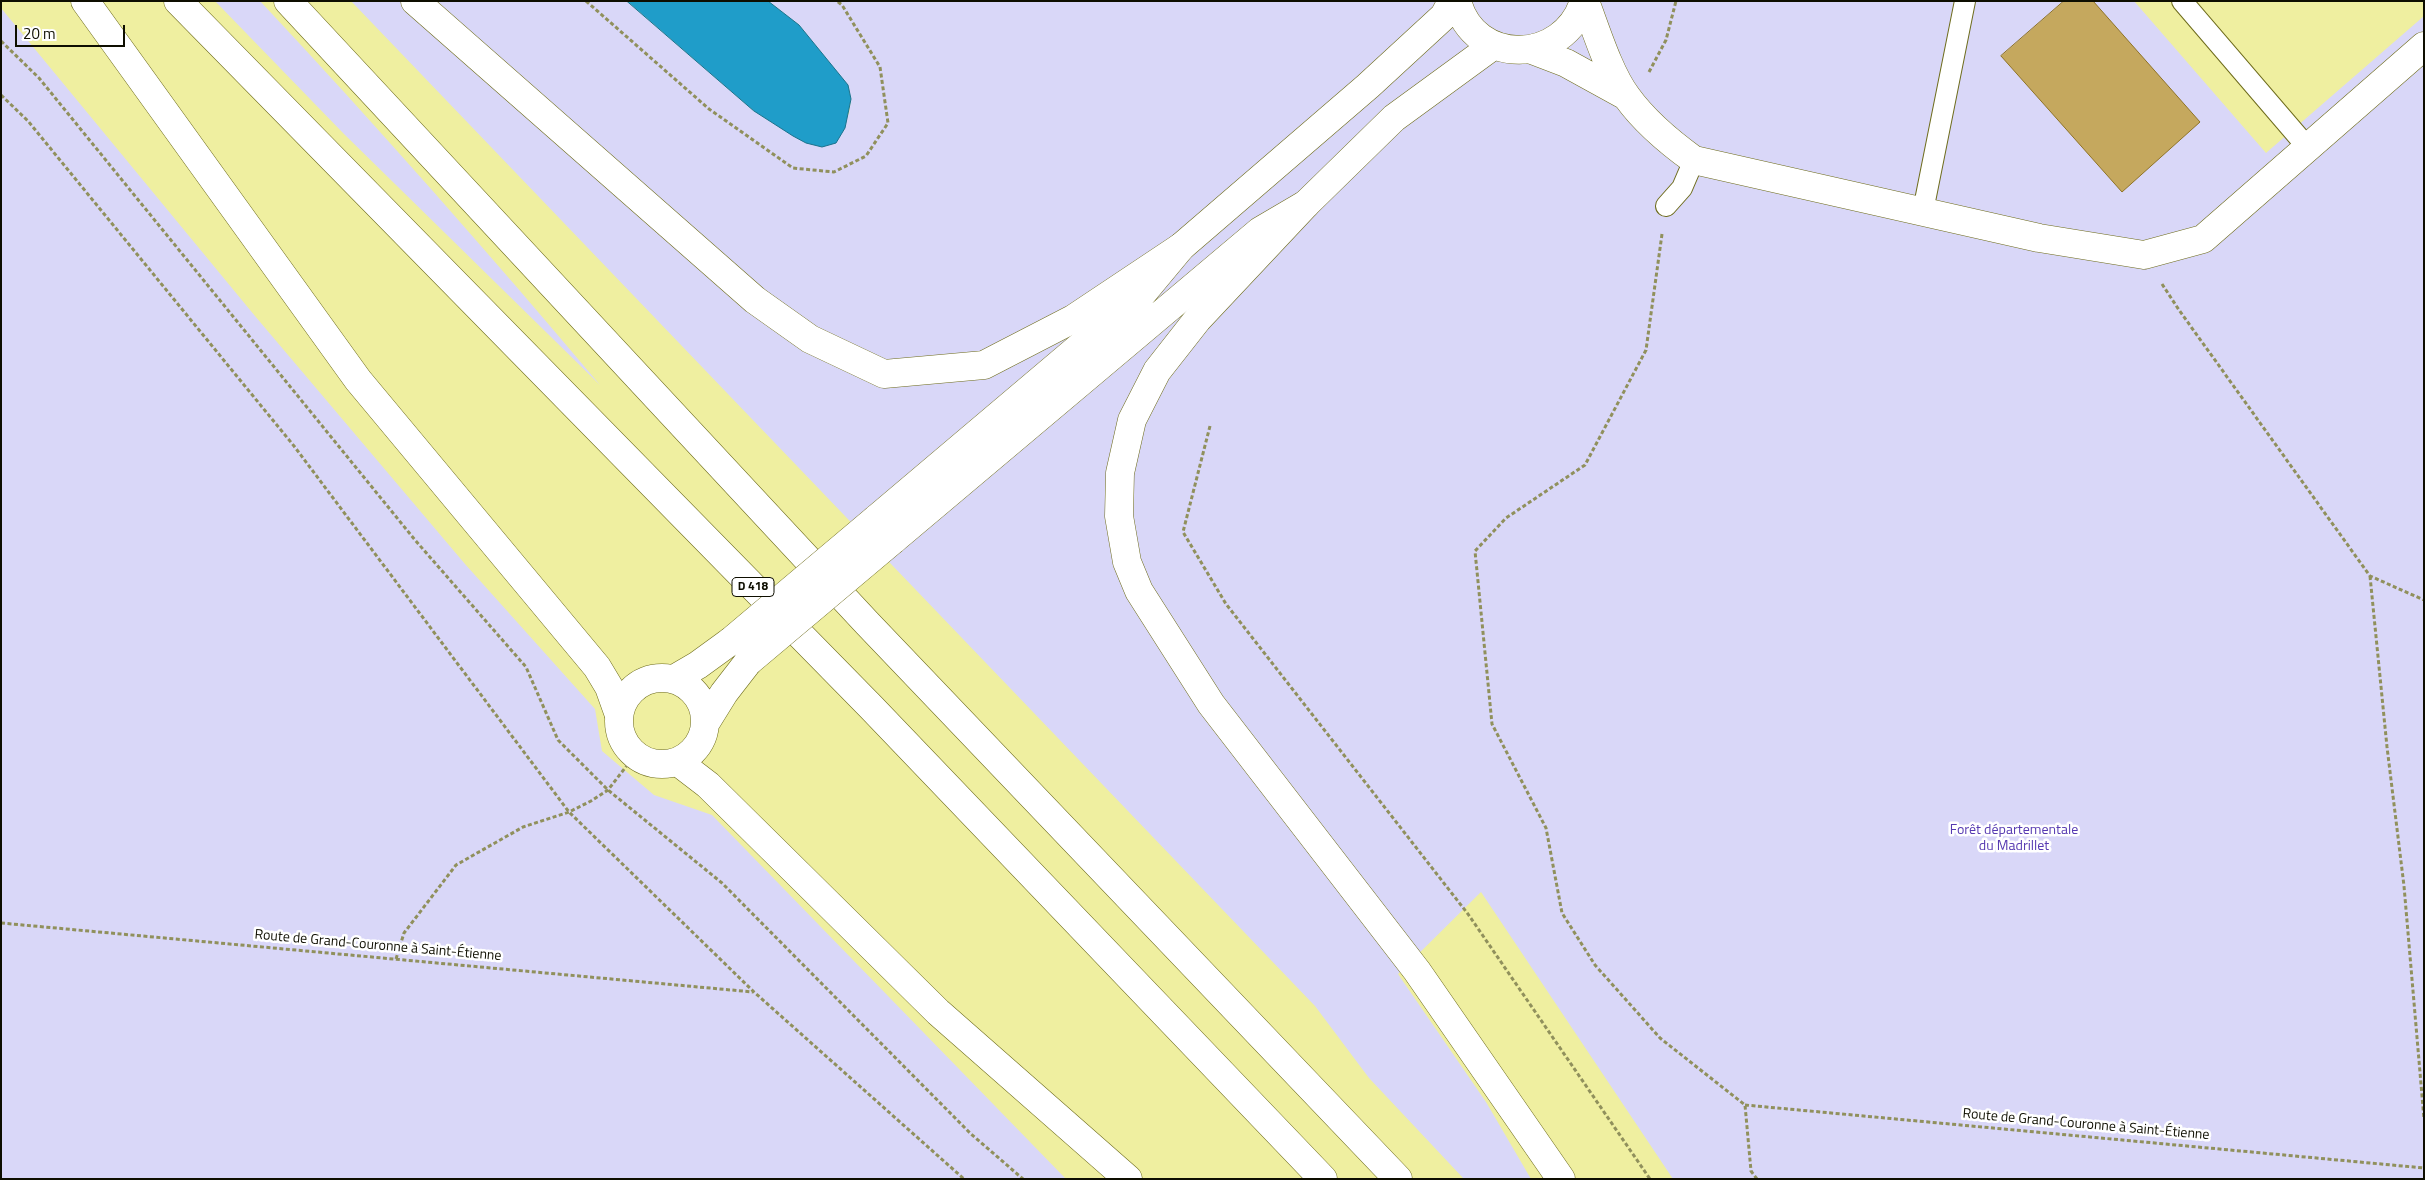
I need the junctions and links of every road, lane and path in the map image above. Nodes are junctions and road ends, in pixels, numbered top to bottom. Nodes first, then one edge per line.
1 (85, 1) edge
2 (178, 1) edge
3 (288, 1) edge
4 (414, 1) edge
5 (586, 1) edge
6 (837, 1) edge
7 (1452, 1) edge
8 (1457, 1) edge
9 (1584, 1) edge
10 (1676, 1) edge
11 (1965, 1) edge
12 (2182, 1) edge
13 (1, 42) edge
14 (1494, 45) junction
15 (2424, 46) edge
16 (1532, 50) junction
17 (1, 95) edge
18 (1626, 96) junction
19 (2308, 148) junction
20 (1694, 160) junction
21 (1306, 204) junction
22 (1666, 206) joint
23 (1923, 211) junction
24 (1181, 247) junction
25 (2144, 255) junction
26 (1210, 426) dead end
27 (2370, 576) junction
28 (2424, 600) edge
29 (674, 679) junction
30 (619, 716) junction
31 (706, 722) junction
32 (635, 754) junction
33 (678, 762) junction
34 (608, 790) junction
35 (569, 812) junction
36 (1, 923) edge
37 (396, 959) junction
38 (754, 992) junction
39 (1746, 1105) junction
40 (2424, 1119) edge
41 (2424, 1168) edge
42 (964, 1179) edge
43 (1023, 1179) edge
44 (1128, 1179) edge
45 (1323, 1179) edge
46 (1398, 1179) edge
47 (1560, 1179) edge
48 (1650, 1179) edge
49 (1757, 1179) edge

1 - 30 main road
2 - 45 main road, D 418
3 - 46 main road
4 - 24 main road
5 - 6 path
7 - 24 main road
8 - 14 main road
9 - 16 main road
9 - 18 main road
10 - 18 path
11 - 23 lane
12 - 19 lane
13 - 34 path
14 - 16 main road
14 - 21 main road
15 - 19 main road
16 - 18 main road
17 - 35 path
18 - 20 main road
19 - 25 main road
20 - 22 lane
20 - 23 main road
21 - 31 main road, bridge
21 - 47 main road
22 - 39 path
23 - 25 main road
24 - 29 main road, bridge
25 - 27 path
26 - 48 path
27 - 28 path
27 - 40 path
29 - 30 main road
29 - 31 main road
30 - 32 main road
31 - 33 main road
32 - 33 main road
32 - 34 path
33 - 44 main road
34 - 35 path
34 - 43 path
35 - 37 path
35 - 38 path
36 - 37 path, Route de Grand-Couronne à Saint-Étienne
37 - 38 path, Route de Grand-Couronne à Saint-Étienne
38 - 42 path
39 - 41 path, Route de Grand-Couronne à Saint-Étienne
39 - 49 path

